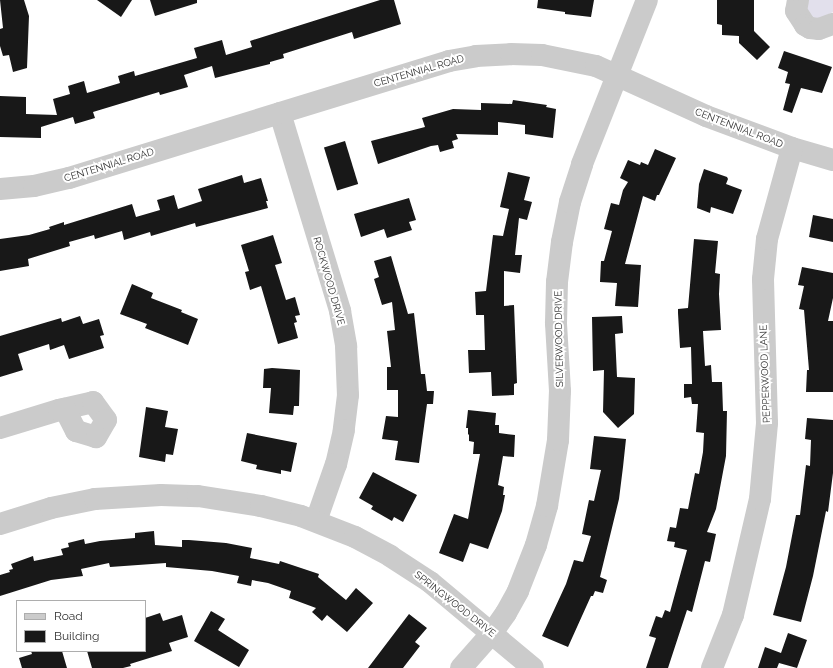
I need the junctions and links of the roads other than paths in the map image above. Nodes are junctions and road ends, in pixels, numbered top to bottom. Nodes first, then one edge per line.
1 (647, 0) edge
2 (798, 0) edge
3 (833, 24) edge
4 (616, 74) junction
5 (280, 113) junction
6 (792, 148) junction
7 (833, 160) edge
8 (0, 189) edge
9 (65, 409) dead end
10 (0, 428) edge
11 (316, 521) junction
12 (0, 524) edge
13 (492, 633) junction
14 (461, 668) edge
15 (533, 668) edge
16 (712, 668) edge

1 - 4 street, SILVERWOOD DRIVE
2 - 3 street
4 - 5 street, CENTENNIAL ROAD
4 - 6 street, CENTENNIAL ROAD
4 - 13 street, SILVERWOOD DRIVE
5 - 8 street, CENTENNIAL ROAD
5 - 11 street, ROCKWOOD DRIVE
6 - 7 street, CENTENNIAL ROAD
6 - 16 street, PEPPERWOOD LANE
9 - 10 street
11 - 12 street, SPRINGWOOD DRIVE
11 - 13 street, SPRINGWOOD DRIVE
13 - 14 street, SILVERWOOD DRIVE
13 - 15 street, SPRINGWOOD DRIVE

